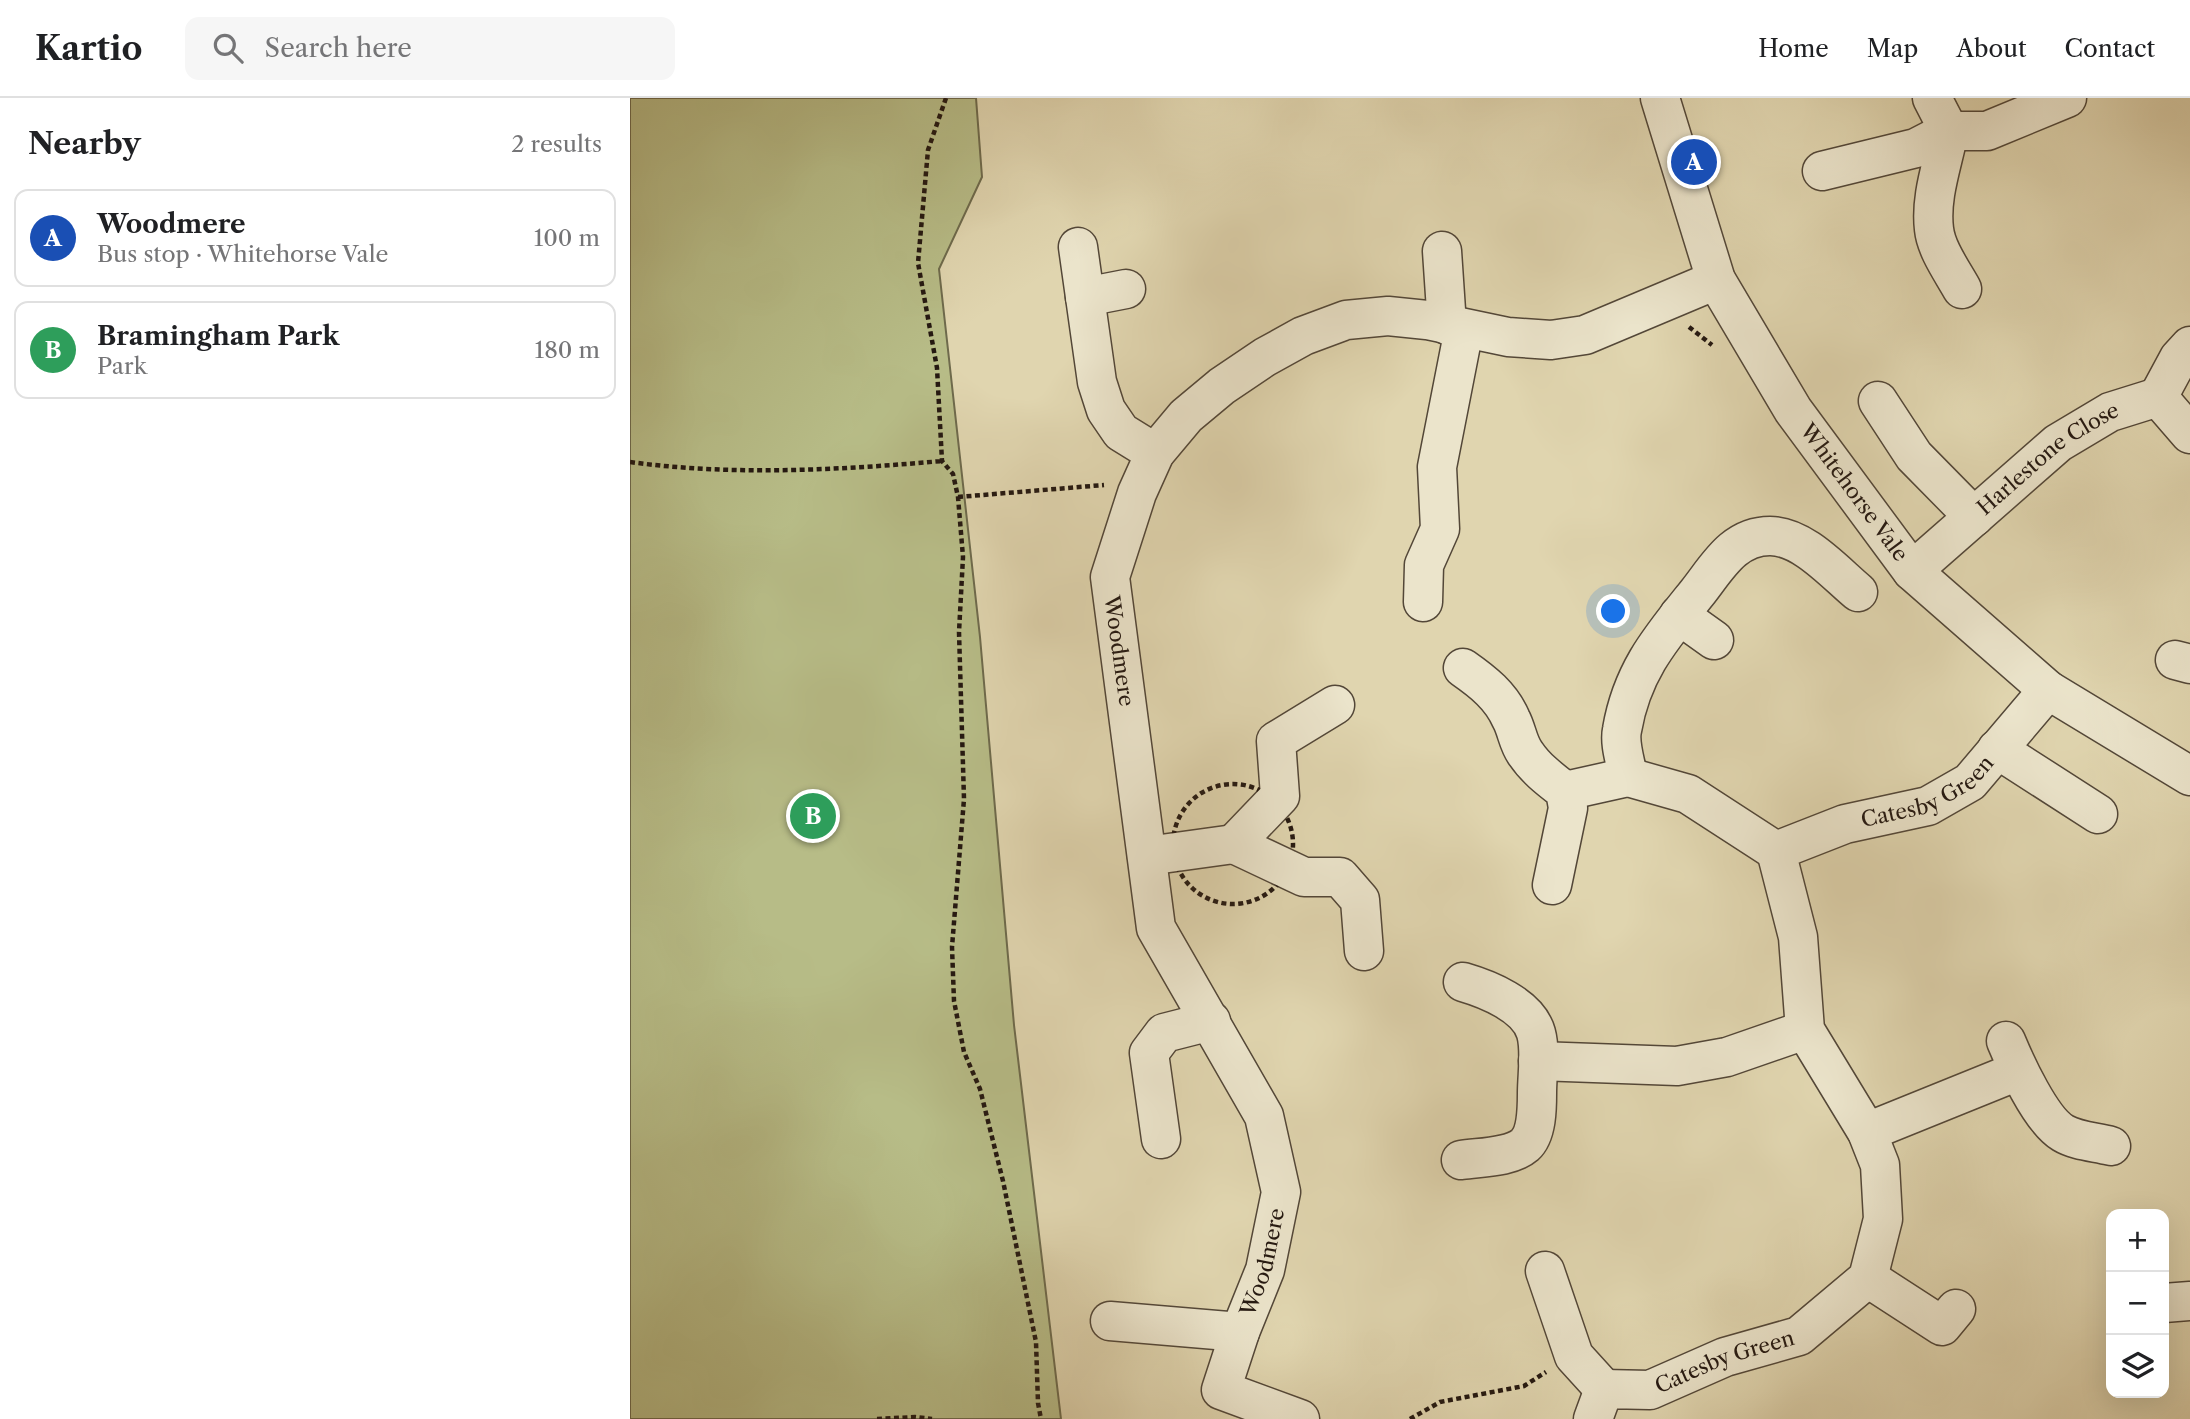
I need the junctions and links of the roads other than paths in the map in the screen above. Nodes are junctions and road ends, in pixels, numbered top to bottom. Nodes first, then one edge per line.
1 (1660, 98) edge
2 (2067, 98) edge
3 (1933, 125) edge
4 (1822, 171) dead end
5 (1078, 247) dead end
6 (1442, 251) dead end
7 (1716, 280) junction
8 (1126, 289) dead end
9 (1962, 289) dead end
10 (1085, 297) junction
11 (1456, 327) junction
12 (2190, 346) edge
13 (2158, 397) junction
14 (1878, 401) dead end
15 (2190, 434) edge
16 (1156, 453) junction
17 (1974, 517) junction
18 (1912, 570) junction
19 (1858, 592) dead end
20 (1690, 601) junction
21 (1423, 602) dead end
22 (1714, 640) dead end
23 (1463, 668) dead end
24 (2048, 690) junction
25 (1335, 705) dead end
26 (1997, 749) junction
27 (2190, 776) edge
28 (1628, 777) junction
29 (1556, 794) junction
30 (2098, 814) dead end
31 (1234, 844) junction
32 (1776, 851) junction
33 (1147, 856) junction
34 (1552, 885) dead end
35 (1364, 951) dead end
36 (1463, 982) dead end
37 (1211, 1021) junction
38 (1805, 1030) junction
39 (1538, 1061) junction
40 (1867, 1132) junction
41 (1161, 1139) dead end
42 (2111, 1146) dead end
43 (1461, 1160) dead end
44 (1545, 1271) dead end
45 (1868, 1278) junction
46 (2190, 1301) edge
47 (2169, 1303) edge
48 (1956, 1309) dead end
49 (1110, 1321) dead end
50 (1240, 1332) junction
51 (1598, 1404) edge
52 (1217, 1405) edge
53 (1300, 1419) edge

1 - 7 street, Whitehorse Vale
2 - 3 street
3 - 4 street
3 - 9 street
5 - 10 street
6 - 11 street
7 - 11 street, Woodmere
7 - 18 street, Whitehorse Vale
8 - 10 street
10 - 16 street
11 - 16 street, Woodmere
11 - 21 street
12 - 13 street
13 - 15 street
13 - 17 street, Harlestone Close
14 - 17 street
16 - 33 street, Woodmere
17 - 18 street, Harlestone Close
18 - 24 street, Whitehorse Vale
19 - 20 street
20 - 22 street
20 - 28 street
23 - 29 street
24 - 26 street, Catesby Green
24 - 27 street, Whitehorse Vale
25 - 31 street
26 - 30 street
26 - 32 street, Catesby Green
28 - 29 street
28 - 32 street
29 - 34 street
31 - 33 street
31 - 35 street
32 - 38 street
33 - 37 street, Woodmere
36 - 39 street
37 - 41 street
37 - 50 street, Woodmere
38 - 39 street
38 - 40 street
39 - 43 street
40 - 42 street
40 - 45 street
44 - 51 street, Catesby Green
45 - 48 street
45 - 51 street, Catesby Green
46 - 47 street
49 - 50 street
50 - 52 street, Woodmere
52 - 53 street, Woodmere

